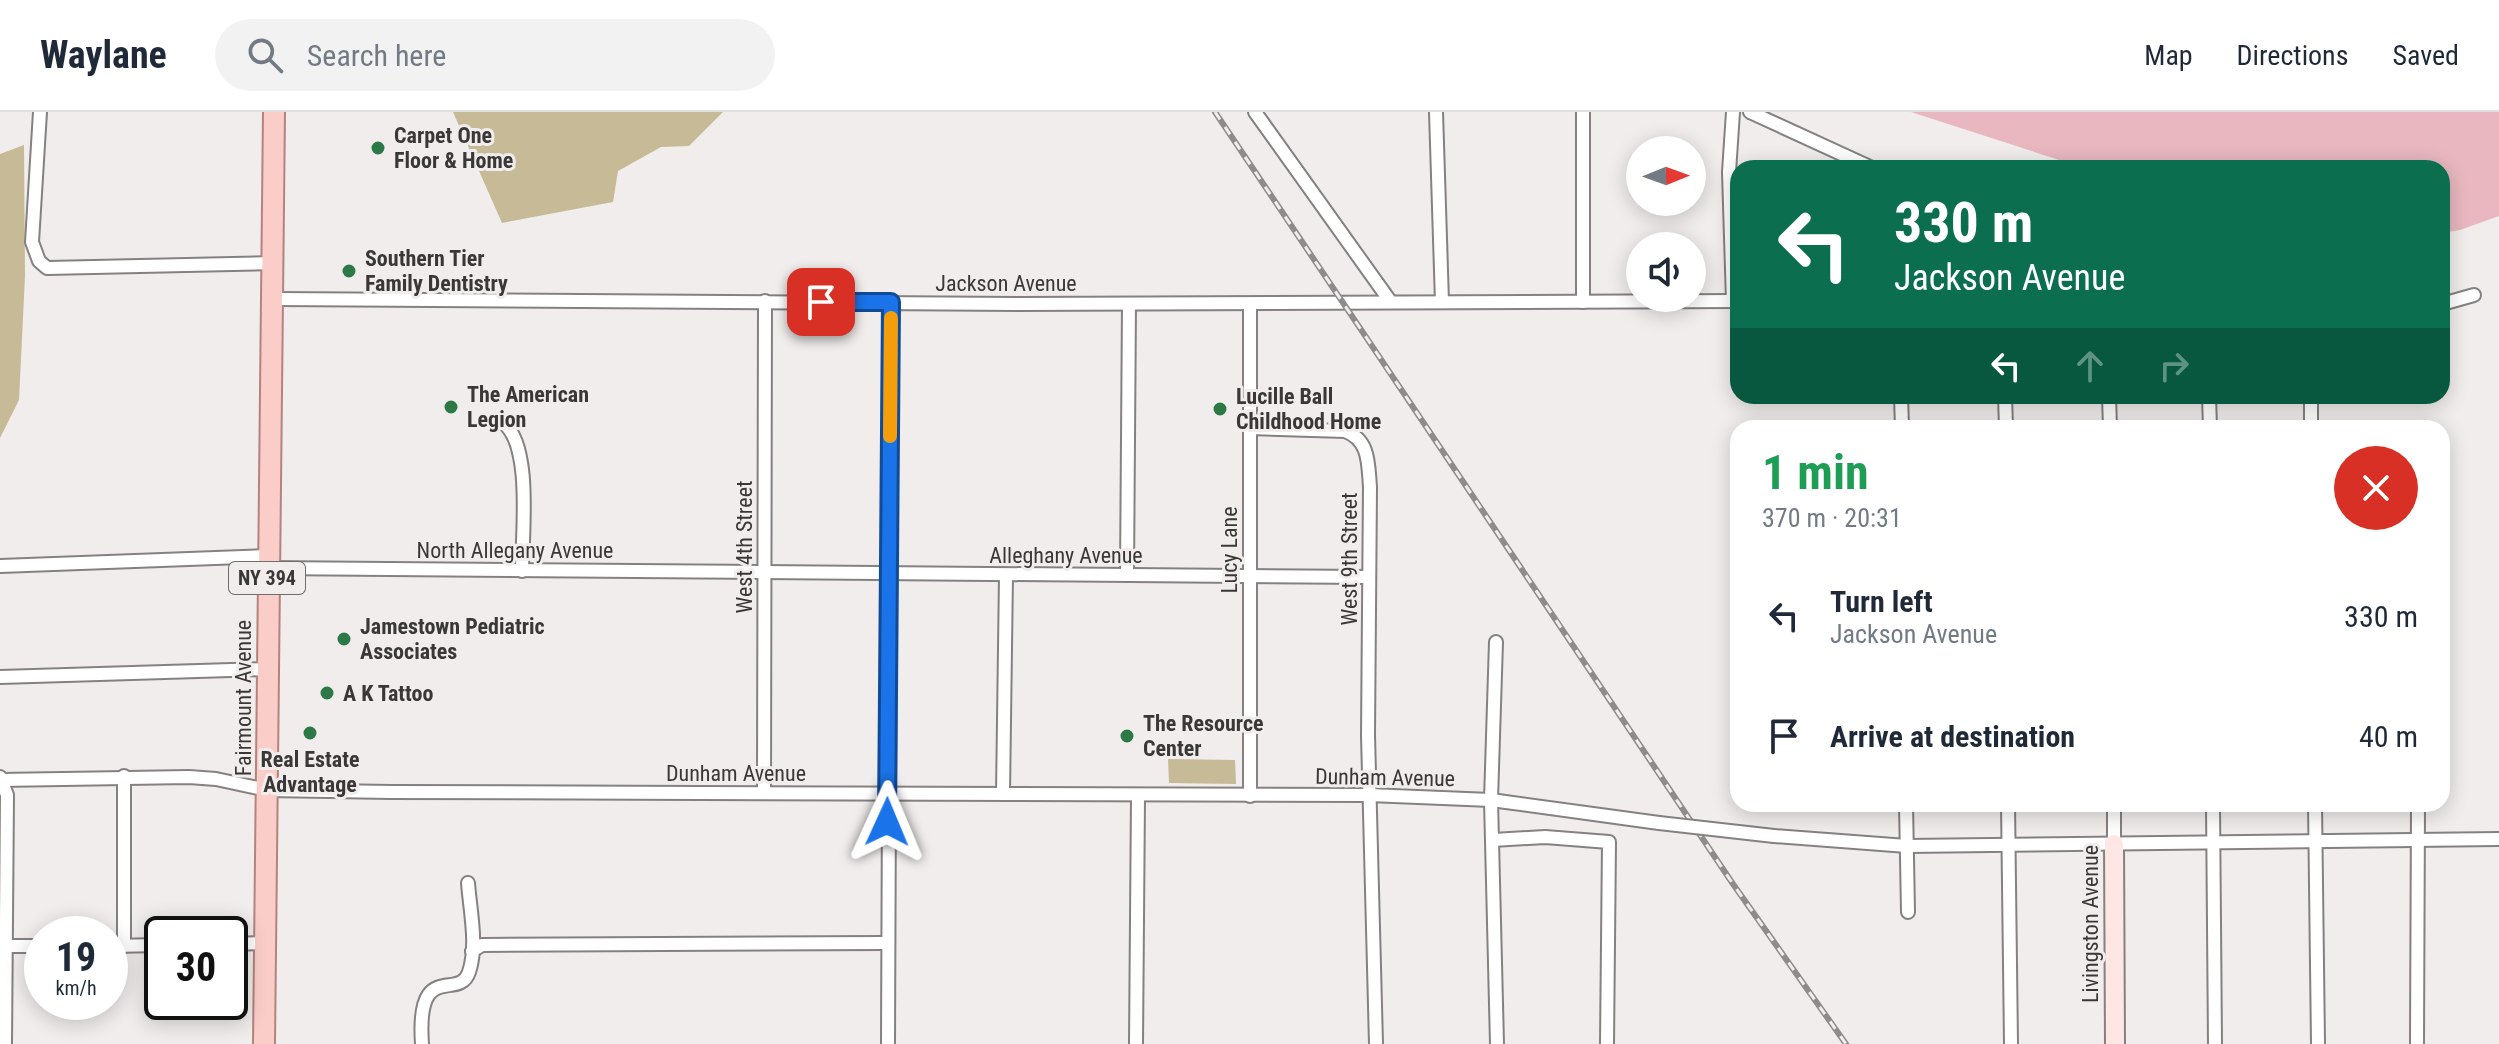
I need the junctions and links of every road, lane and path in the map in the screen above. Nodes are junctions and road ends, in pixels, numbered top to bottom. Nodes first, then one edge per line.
1 (40, 112) edge
2 (274, 112) edge
3 (1255, 112) edge
4 (1436, 112) edge
5 (1583, 112) edge
6 (1733, 112) edge
7 (1750, 112) edge
8 (1855, 160) edge
9 (1730, 194) edge
10 (274, 263) junction
11 (2474, 295) dead end
12 (274, 299) junction
13 (765, 301) junction
14 (1390, 301) junction
15 (1730, 301) edge
16 (891, 302) junction
17 (1442, 302) junction
18 (1583, 302) junction
19 (2450, 302) edge
20 (1129, 304) junction
21 (1250, 304) junction
22 (502, 422) dead end
23 (1249, 428) junction
24 (267, 562) junction
25 (0, 566) edge
26 (522, 571) junction
27 (763, 573) junction
28 (889, 574) junction
29 (1006, 575) junction
30 (1127, 575) junction
31 (1249, 577) junction
32 (1369, 577) junction
33 (1496, 642) dead end
34 (267, 669) junction
35 (0, 677) edge
36 (124, 776) junction
37 (0, 779) edge
38 (267, 790) junction
39 (888, 792) junction
40 (764, 793) junction
41 (1003, 794) junction
42 (1369, 795) junction
43 (1138, 796) junction
44 (1250, 796) junction
45 (1491, 800) junction
46 (1906, 812) edge
47 (2008, 812) edge
48 (2114, 812) edge
49 (2213, 812) edge
50 (2315, 812) edge
51 (2418, 812) edge
52 (2499, 839) edge
53 (1493, 840) junction
54 (2419, 840) junction
55 (2315, 842) junction
56 (2114, 844) junction
57 (2213, 844) junction
58 (2008, 845) junction
59 (1907, 846) junction
60 (468, 883) dead end
61 (1908, 912) dead end
62 (118, 916) edge
63 (266, 943) junction
64 (886, 943) junction
65 (248, 944) edge
66 (3, 946) edge
67 (24, 946) edge
68 (475, 948) junction
69 (5, 1044) edge
70 (264, 1044) edge
71 (422, 1044) edge
72 (888, 1044) edge
73 (1136, 1044) edge
74 (1376, 1044) edge
75 (1497, 1044) edge
76 (1607, 1044) edge
77 (2011, 1044) edge
78 (2115, 1044) edge
79 (2215, 1044) edge
80 (2318, 1044) edge
81 (2417, 1044) edge

1 - 10 street
2 - 10 main road, Fairmount Avenue / NY 394
3 - 14 street
4 - 17 street
5 - 18 street
6 - 9 street
7 - 8 street
10 - 12 main road, Fairmount Avenue / NY 394
11 - 19 street
12 - 13 street, Jackson Avenue
12 - 24 main road, Fairmount Avenue / NY 394
13 - 16 street, Jackson Avenue
13 - 27 street, West 4th Street
14 - 17 street, Jackson Avenue
14 - 21 street, Jackson Avenue
15 - 18 street, Jackson Avenue
16 - 20 street, Jackson Avenue
16 - 28 street
17 - 18 street, Jackson Avenue
20 - 21 street, Jackson Avenue
20 - 30 street
21 - 23 street, Lucy Lane
22 - 26 street
23 - 31 street, Lucy Lane
23 - 32 street, West 9th Street
24 - 25 street, North Allegany Avenue
24 - 26 street, North Allegany Avenue
24 - 34 main road, Fairmount Avenue / NY 394
26 - 27 street, North Allegany Avenue
27 - 28 street, Alleghany Avenue
27 - 40 street, West 4th Street
28 - 29 street, Alleghany Avenue
28 - 39 street
29 - 30 street, Alleghany Avenue
29 - 41 street
30 - 31 street, Alleghany Avenue
31 - 32 street, Alleghany Avenue
31 - 44 street, Lucy Lane
32 - 42 street, West 9th Street
33 - 45 street
34 - 35 street
34 - 38 main road, Fairmount Avenue / NY 394
36 - 37 street, Dunham Avenue
36 - 38 street, Dunham Avenue
36 - 62 street
37 - 66 street
38 - 40 street, Dunham Avenue
38 - 63 main road, Fairmount Avenue / NY 394
39 - 40 street, Dunham Avenue
39 - 41 street, Dunham Avenue
39 - 64 street
41 - 43 street, Dunham Avenue
42 - 44 street, Dunham Avenue
42 - 45 street, Dunham Avenue
42 - 74 street, West 9th Street
43 - 44 street, Dunham Avenue
43 - 73 street
45 - 53 street
45 - 59 street, Dunham Avenue, bridge
46 - 59 street
47 - 58 street
48 - 56 street, Livingston Avenue
49 - 57 street
50 - 55 street
51 - 54 street
52 - 54 street, Dunham Avenue
53 - 75 street
53 - 76 street
54 - 55 street, Dunham Avenue
54 - 81 street
55 - 57 street, Dunham Avenue
55 - 80 street
56 - 57 street, Dunham Avenue
56 - 58 street, Dunham Avenue
56 - 78 street, Livingston Avenue
57 - 79 street
58 - 59 street, Dunham Avenue
58 - 77 street
59 - 61 street
60 - 68 street
63 - 65 street
63 - 70 main road, Fairmount Avenue / NY 394
64 - 68 street
64 - 72 street
66 - 67 street
66 - 69 street
68 - 71 street

